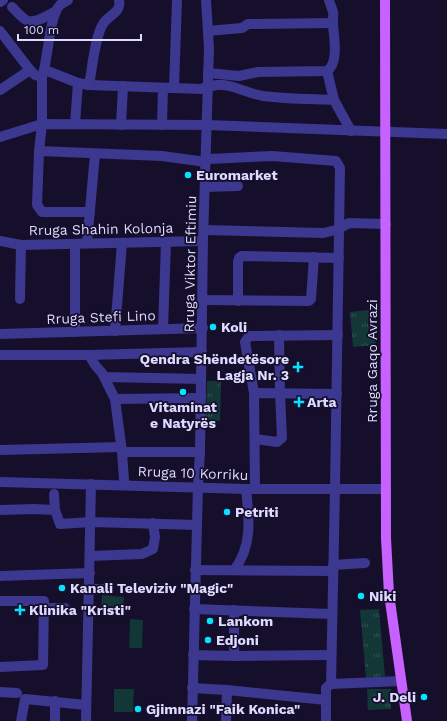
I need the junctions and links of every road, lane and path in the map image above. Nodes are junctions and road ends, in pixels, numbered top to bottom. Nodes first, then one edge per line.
1 (3, 0) edge
2 (68, 0) edge
3 (119, 0) edge
4 (177, 0) edge
5 (206, 0) edge
6 (329, 0) edge
7 (385, 0) edge
8 (0, 2) edge
9 (12, 7) dead end
10 (56, 11) junction
11 (332, 23) junction
12 (0, 31) edge
13 (208, 31) junction
14 (30, 70) junction
15 (327, 72) junction
16 (44, 73) junction
17 (208, 73) junction
18 (78, 83) junction
19 (89, 85) junction
20 (123, 86) junction
21 (207, 86) junction
22 (163, 88) junction
23 (174, 88) junction
24 (0, 90) edge
25 (334, 100) junction
26 (42, 124) junction
27 (75, 124) junction
28 (121, 125) junction
29 (162, 125) junction
30 (207, 125) junction
31 (351, 130) junction
32 (386, 132) junction
33 (447, 134) edge
34 (0, 137) edge
35 (39, 151) junction
36 (95, 154) junction
37 (206, 162) junction
38 (205, 186) junction
39 (238, 186) dead end
40 (90, 212) junction
41 (386, 224) junction
42 (339, 227) junction
43 (204, 230) junction
44 (0, 241) edge
45 (203, 241) junction
46 (166, 242) junction
47 (87, 243) junction
48 (122, 243) junction
49 (75, 244) junction
50 (21, 245) junction
51 (314, 257) junction
52 (339, 258) junction
53 (20, 299) dead end
54 (203, 300) junction
55 (238, 301) junction
56 (203, 328) junction
57 (163, 329) junction
58 (115, 331) junction
59 (75, 332) junction
60 (0, 334) edge
61 (279, 335) junction
62 (338, 335) junction
63 (202, 352) junction
64 (0, 355) edge
65 (89, 355) junction
66 (105, 377) junction
67 (201, 379) junction
68 (254, 393) junction
69 (280, 393) junction
70 (337, 394) junction
71 (201, 398) junction
72 (115, 399) junction
73 (255, 439) junction
74 (122, 449) junction
75 (0, 450) edge
76 (200, 452) junction
77 (0, 482) edge
78 (91, 484) junction
79 (125, 485) junction
80 (198, 486) junction
81 (335, 488) junction
82 (251, 489) junction
83 (386, 489) junction
84 (54, 494) dead end
85 (0, 510) edge
86 (55, 510) junction
87 (91, 522) junction
88 (153, 523) junction
89 (196, 525) junction
90 (90, 556) junction
91 (365, 563) dead end
92 (333, 568) junction
93 (195, 570) junction
94 (234, 570) junction
95 (90, 573) junction
96 (0, 576) edge
97 (109, 589) dead end
98 (89, 590) junction
99 (0, 602) edge
100 (44, 608) junction
101 (65, 608) dead end
102 (194, 609) junction
103 (234, 610) junction
104 (332, 614) junction
105 (193, 655) junction
106 (331, 655) junction
107 (234, 656) junction
108 (0, 667) edge
109 (401, 681) junction
110 (331, 684) junction
111 (192, 688) junction
112 (227, 690) junction
113 (0, 692) edge
114 (17, 693) dead end
115 (326, 700) junction
116 (55, 701) junction
117 (86, 705) junction
118 (21, 721) edge
119 (55, 721) edge
120 (86, 721) edge
121 (192, 721) edge
122 (226, 721) edge
123 (326, 721) edge
124 (407, 721) edge

1 - 8 street
2 - 10 street
3 - 19 street
4 - 23 street
5 - 13 street, Rruga Viktor Eftimiu
6 - 11 street
7 - 32 main road, Rruga Gaqo Avrazi
9 - 10 street
10 - 16 street
11 - 13 street
11 - 15 street
12 - 14 street
13 - 17 street, Rruga Viktor Eftimiu
14 - 16 street
14 - 24 street
15 - 17 street
15 - 25 street
16 - 18 street
16 - 26 street
17 - 21 street, Rruga Viktor Eftimiu
18 - 19 street
18 - 27 street
19 - 20 street
20 - 22 street
20 - 28 street
21 - 23 street
21 - 25 street
21 - 30 street, Rruga Viktor Eftimiu
22 - 23 street
22 - 29 street
25 - 31 street
26 - 27 street
26 - 34 street
26 - 35 street
27 - 28 street
28 - 29 street
29 - 30 street
30 - 31 street
30 - 37 street, Rruga Viktor Eftimiu
31 - 32 street
32 - 33 street
32 - 41 main road, Rruga Gaqo Avrazi
35 - 36 street
35 - 40 street
36 - 37 street
36 - 40 street
37 - 38 street, Rruga Viktor Eftimiu
37 - 42 street
38 - 39 street
38 - 43 street, Rruga Viktor Eftimiu
40 - 47 street
41 - 42 street
41 - 83 main road, Rruga Gaqo Avrazi
42 - 43 street
42 - 52 street
43 - 45 street, Rruga Viktor Eftimiu
44 - 50 street, Rruga Shahin Kolonja
45 - 46 street, Rruga Shahin Kolonja
45 - 54 street, Rruga Viktor Eftimiu
46 - 48 street, Rruga Shahin Kolonja
46 - 57 street
47 - 48 street, Rruga Shahin Kolonja
47 - 49 street, Rruga Shahin Kolonja
48 - 58 street
49 - 50 street, Rruga Shahin Kolonja
49 - 59 street
50 - 53 street
51 - 52 street
51 - 55 street
51 - 55 street
52 - 62 street
54 - 55 street
54 - 56 street, Rruga Viktor Eftimiu
56 - 57 street, Rruga Stefi Lino
56 - 63 street, Rruga Viktor Eftimiu
57 - 58 street, Rruga Stefi Lino
58 - 59 street, Rruga Stefi Lino
59 - 60 street, Rruga Stefi Lino
61 - 62 street
61 - 68 street
61 - 69 street
62 - 70 street
63 - 65 street
63 - 67 street, Rruga Viktor Eftimiu
64 - 65 street
65 - 66 street
66 - 67 street
66 - 72 street
67 - 71 street, Rruga Viktor Eftimiu
68 - 69 street
68 - 73 street
69 - 70 street
69 - 73 street
70 - 81 street
71 - 72 street
71 - 76 street, Rruga Viktor Eftimiu
72 - 74 street
73 - 82 street
74 - 75 street
74 - 76 street
74 - 79 street
76 - 80 street, Rruga Viktor Eftimiu
77 - 78 street, Rruga 10 Korriku
78 - 79 street, Rruga 10 Korriku
78 - 87 street
79 - 80 street, Rruga 10 Korriku
80 - 82 street, Rruga 10 Korriku
80 - 89 street, Rruga Viktor Eftimiu
81 - 82 street, Rruga 10 Korriku
81 - 83 street, Rruga 10 Korriku
81 - 92 street
82 - 94 street
83 - 109 main road, Rruga Gaqo Avrazi
84 - 86 street
85 - 86 street
86 - 87 street
87 - 88 street
87 - 90 street
88 - 89 street
88 - 90 street
89 - 93 street, Rruga Viktor Eftimiu
90 - 95 street
91 - 92 street
92 - 94 street
92 - 104 street
93 - 94 street
93 - 102 street, Rruga Viktor Eftimiu
95 - 96 street
95 - 98 street
97 - 98 street
98 - 117 street
99 - 100 street
100 - 101 street
100 - 108 street
102 - 103 street
102 - 105 street, Rruga Viktor Eftimiu
103 - 104 street
103 - 107 street
104 - 106 street
105 - 107 street
105 - 111 street, Rruga Viktor Eftimiu
106 - 107 street
106 - 110 street
109 - 110 street
109 - 124 main road, Rruga Gaqo Avrazi
110 - 115 street
111 - 112 street
111 - 121 street, Rruga Viktor Eftimiu
112 - 115 street
112 - 122 street
113 - 114 street
115 - 123 street
116 - 117 street
116 - 118 street
116 - 119 street
117 - 120 street

